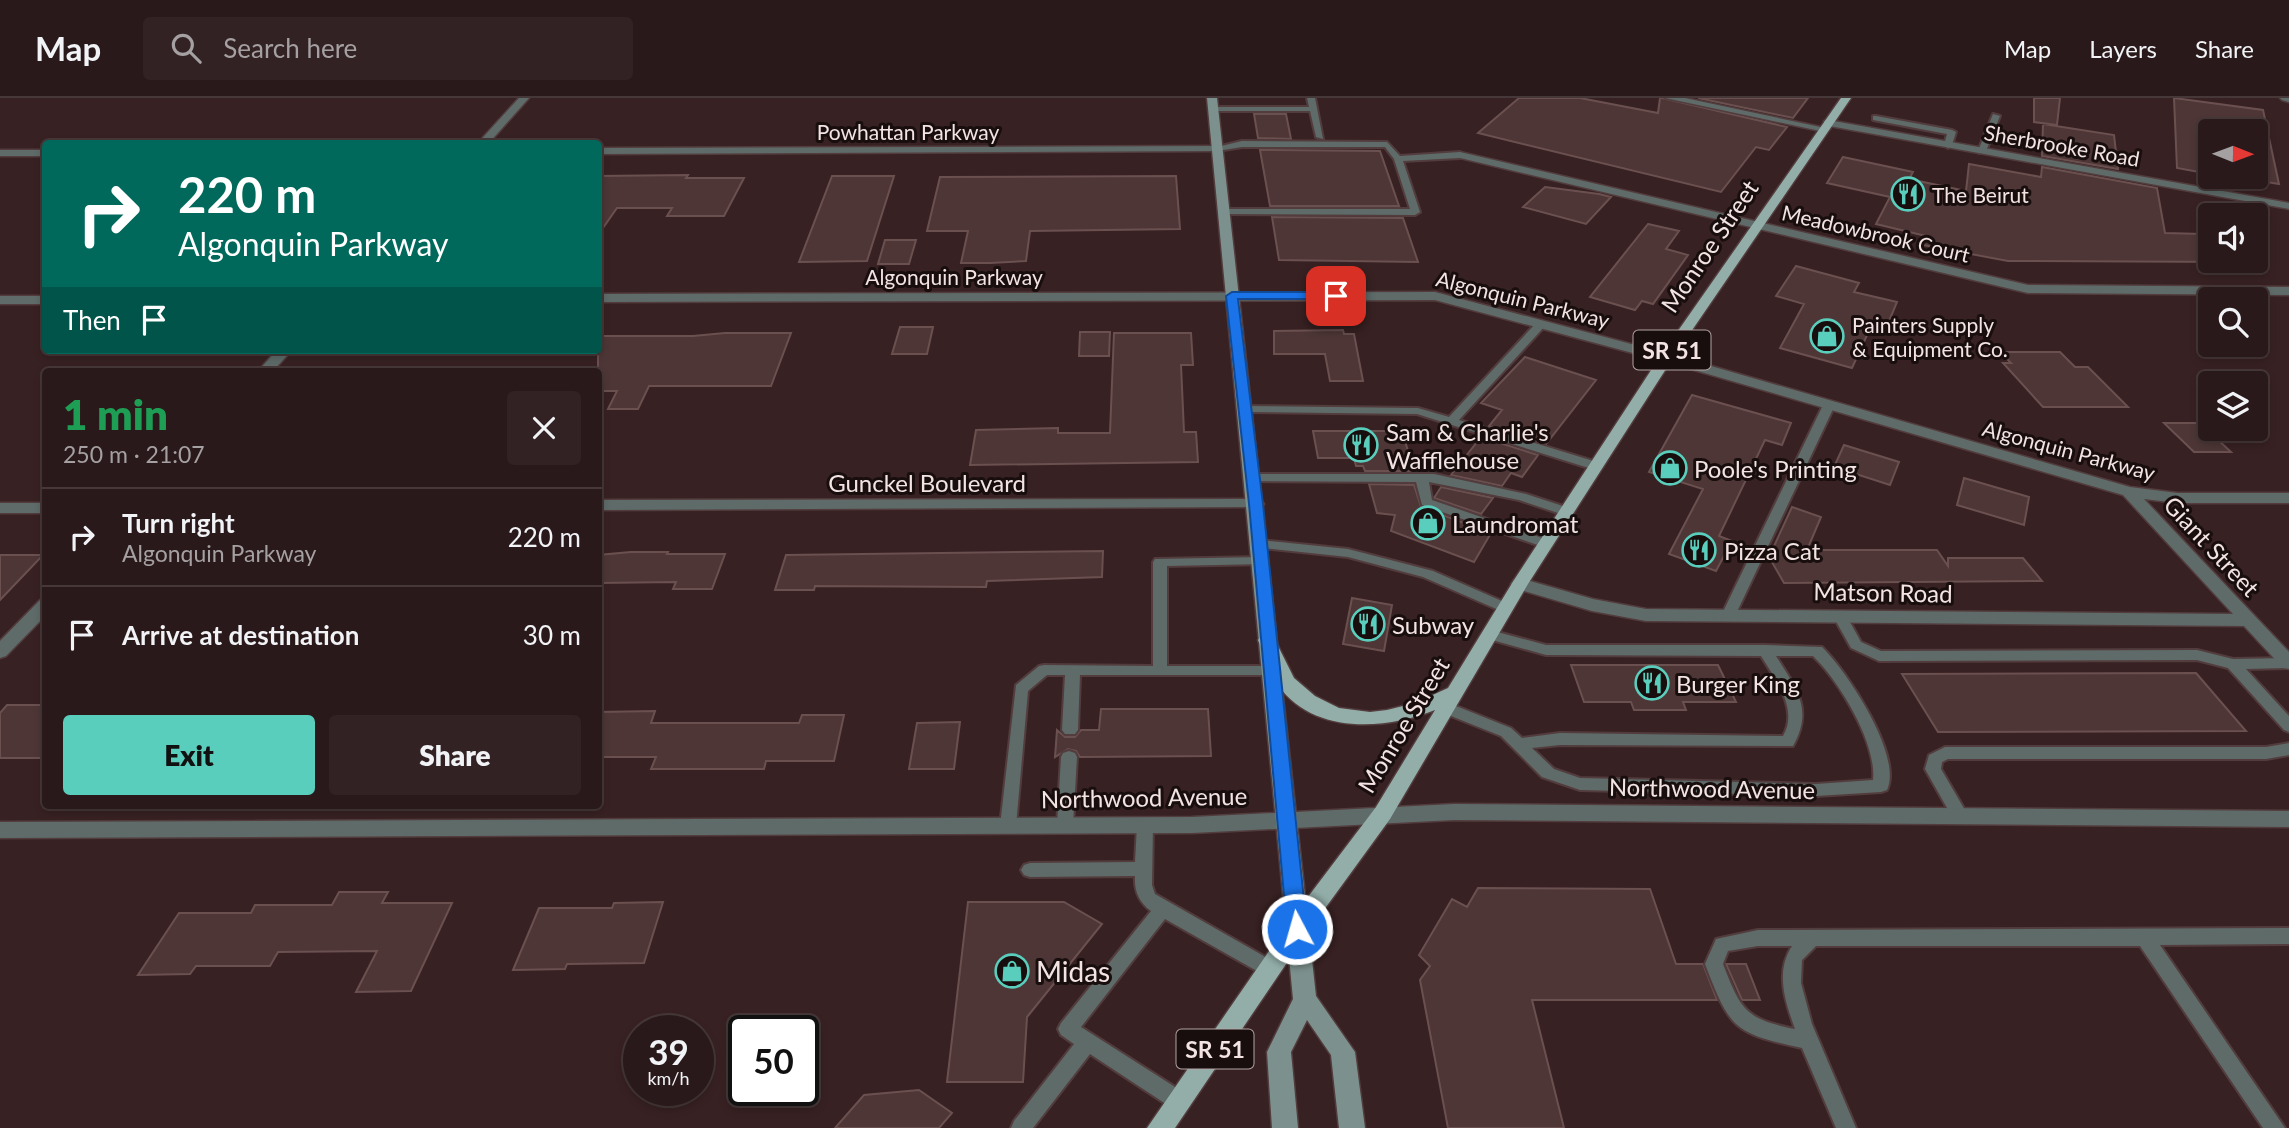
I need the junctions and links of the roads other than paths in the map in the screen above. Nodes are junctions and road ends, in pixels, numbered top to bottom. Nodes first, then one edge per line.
1 (524, 98) edge
2 (1311, 98) edge
3 (1670, 98) edge
4 (1846, 98) edge
5 (1212, 104) edge
6 (1314, 109) junction
7 (1996, 116) dead end
8 (1876, 118) dead end
9 (1826, 126) junction
10 (1320, 137) dead end
11 (485, 140) edge
12 (1948, 145) junction
13 (1217, 148) junction
14 (1982, 150) junction
15 (602, 152) edge
16 (0, 153) edge
17 (42, 153) edge
18 (1460, 155) joint
19 (1398, 159) junction
20 (2289, 206) edge
21 (1224, 212) junction
22 (1756, 225) junction
23 (2289, 291) edge
24 (1232, 296) junction
25 (602, 298) edge
26 (0, 300) edge
27 (42, 300) edge
28 (1541, 324) junction
29 (281, 354) edge
30 (1666, 358) junction
31 (268, 368) edge
32 (1829, 405) junction
33 (1245, 409) junction
34 (1452, 421) junction
35 (1597, 466) junction
36 (1252, 478) junction
37 (1422, 478) junction
38 (2129, 492) junction
39 (2289, 498) edge
40 (1256, 504) junction
41 (602, 505) edge
42 (0, 508) edge
43 (42, 508) edge
44 (1567, 512) junction
45 (1546, 544) junction
46 (1260, 552) junction
47 (1520, 584) junction
48 (42, 608) edge
49 (1506, 608) junction
50 (1728, 615) junction
51 (1840, 616) junction
52 (2249, 620) junction
53 (1490, 635) junction
54 (1267, 640) junction
55 (1765, 650) junction
56 (0, 652) edge
57 (2289, 663) edge
58 (2233, 664) junction
59 (1073, 670) junction
60 (1160, 671) junction
61 (1270, 671) junction
62 (1451, 700) junction
63 (2289, 726) edge
64 (1070, 730) dead end
65 (1517, 744) junction
66 (2289, 749) edge
67 (1069, 757) dead end
68 (1383, 813) junction
69 (1961, 817) junction
70 (1285, 818) junction
71 (2289, 819) edge
72 (1065, 825) junction
73 (1145, 825) junction
74 (1008, 826) junction
75 (0, 830) edge
76 (1143, 869) junction
77 (1030, 870) dead end
78 (1163, 909) junction
79 (1297, 929) junction
80 (2289, 936) edge
81 (2145, 937) junction
82 (1812, 938) junction
83 (1270, 970) junction
84 (1305, 999) junction
85 (1811, 1041) junction
86 (1087, 1042) junction
87 (1179, 1101) junction
88 (1021, 1128) edge
89 (1160, 1128) edge
90 (1285, 1128) edge
91 (1352, 1128) edge
92 (1846, 1128) edge
93 (2276, 1128) edge

1 - 11 street
2 - 6 lane
3 - 9 street, Sherbrooke Road
4 - 9 main road, Monroe Street / SR 51
5 - 6 lane
5 - 13 main road
6 - 10 lane
7 - 14 lane
8 - 12 lane
9 - 12 street, Sherbrooke Road
9 - 22 main road, Monroe Street / SR 51
12 - 14 street, Sherbrooke Road
13 - 15 street, Powhattan Parkway
13 - 19 lane
13 - 21 main road
14 - 20 street, Sherbrooke Road
16 - 17 street
18 - 19 lane
18 - 22 street, Meadowbrook Court
19 - 21 lane
21 - 24 main road
22 - 23 street, Meadowbrook Court
22 - 30 main road, Monroe Street / SR 51
24 - 25 street, Algonquin Parkway
24 - 28 street, Algonquin Parkway
24 - 33 main road
26 - 27 street
28 - 30 street, Algonquin Parkway
28 - 34 lane
29 - 31 street
30 - 32 street, Algonquin Parkway
30 - 35 main road, Monroe Street / SR 51
32 - 38 street, Algonquin Parkway
32 - 50 lane
33 - 34 lane
33 - 36 main road
34 - 35 lane
35 - 44 main road, Monroe Street / SR 51
36 - 37 lane
36 - 40 main road
37 - 44 lane
37 - 45 lane
38 - 39 street, Algonquin Parkway
38 - 52 street, Giant Street
40 - 41 street, Gunckel Boulevard
40 - 46 main road
42 - 43 street
44 - 45 main road, Monroe Street / SR 51
45 - 47 main road, Monroe Street / SR 51
46 - 49 lane
46 - 54 main road
46 - 60 lane
47 - 49 main road, Monroe Street / SR 51
47 - 50 street, Matson Road
48 - 56 street
49 - 53 main road, Monroe Street / SR 51
50 - 51 street, Matson Road
51 - 52 street, Matson Road
51 - 58 lane
52 - 57 street, Giant Street
53 - 55 lane
53 - 62 main road, Monroe Street / SR 51
54 - 61 main road
54 - 62 main road
55 - 65 lane
55 - 65 lane
57 - 58 lane
58 - 63 lane
59 - 60 lane
59 - 64 lane
59 - 74 lane
60 - 61 lane
61 - 70 main road
62 - 65 lane
62 - 68 main road, Monroe Street / SR 51
66 - 69 lane
67 - 72 lane
68 - 69 street, Northwood Avenue
68 - 70 street, Northwood Avenue
68 - 79 main road, Monroe Street / SR 51
69 - 71 street, Northwood Avenue
70 - 73 street, Northwood Avenue
70 - 79 main road
72 - 73 street, Northwood Avenue
72 - 74 street, Northwood Avenue
73 - 76 lane
74 - 75 street, Northwood Avenue
76 - 77 lane
76 - 78 lane
78 - 83 lane
78 - 86 lane
79 - 83 main road, Monroe Street / SR 51
79 - 84 main road
80 - 81 lane
81 - 82 lane
81 - 93 lane
82 - 85 lane
82 - 85 lane
83 - 87 main road, Monroe Street / SR 51
84 - 90 main road
84 - 91 main road
85 - 92 lane
86 - 87 lane
86 - 88 lane
87 - 89 main road, Monroe Street / SR 51

